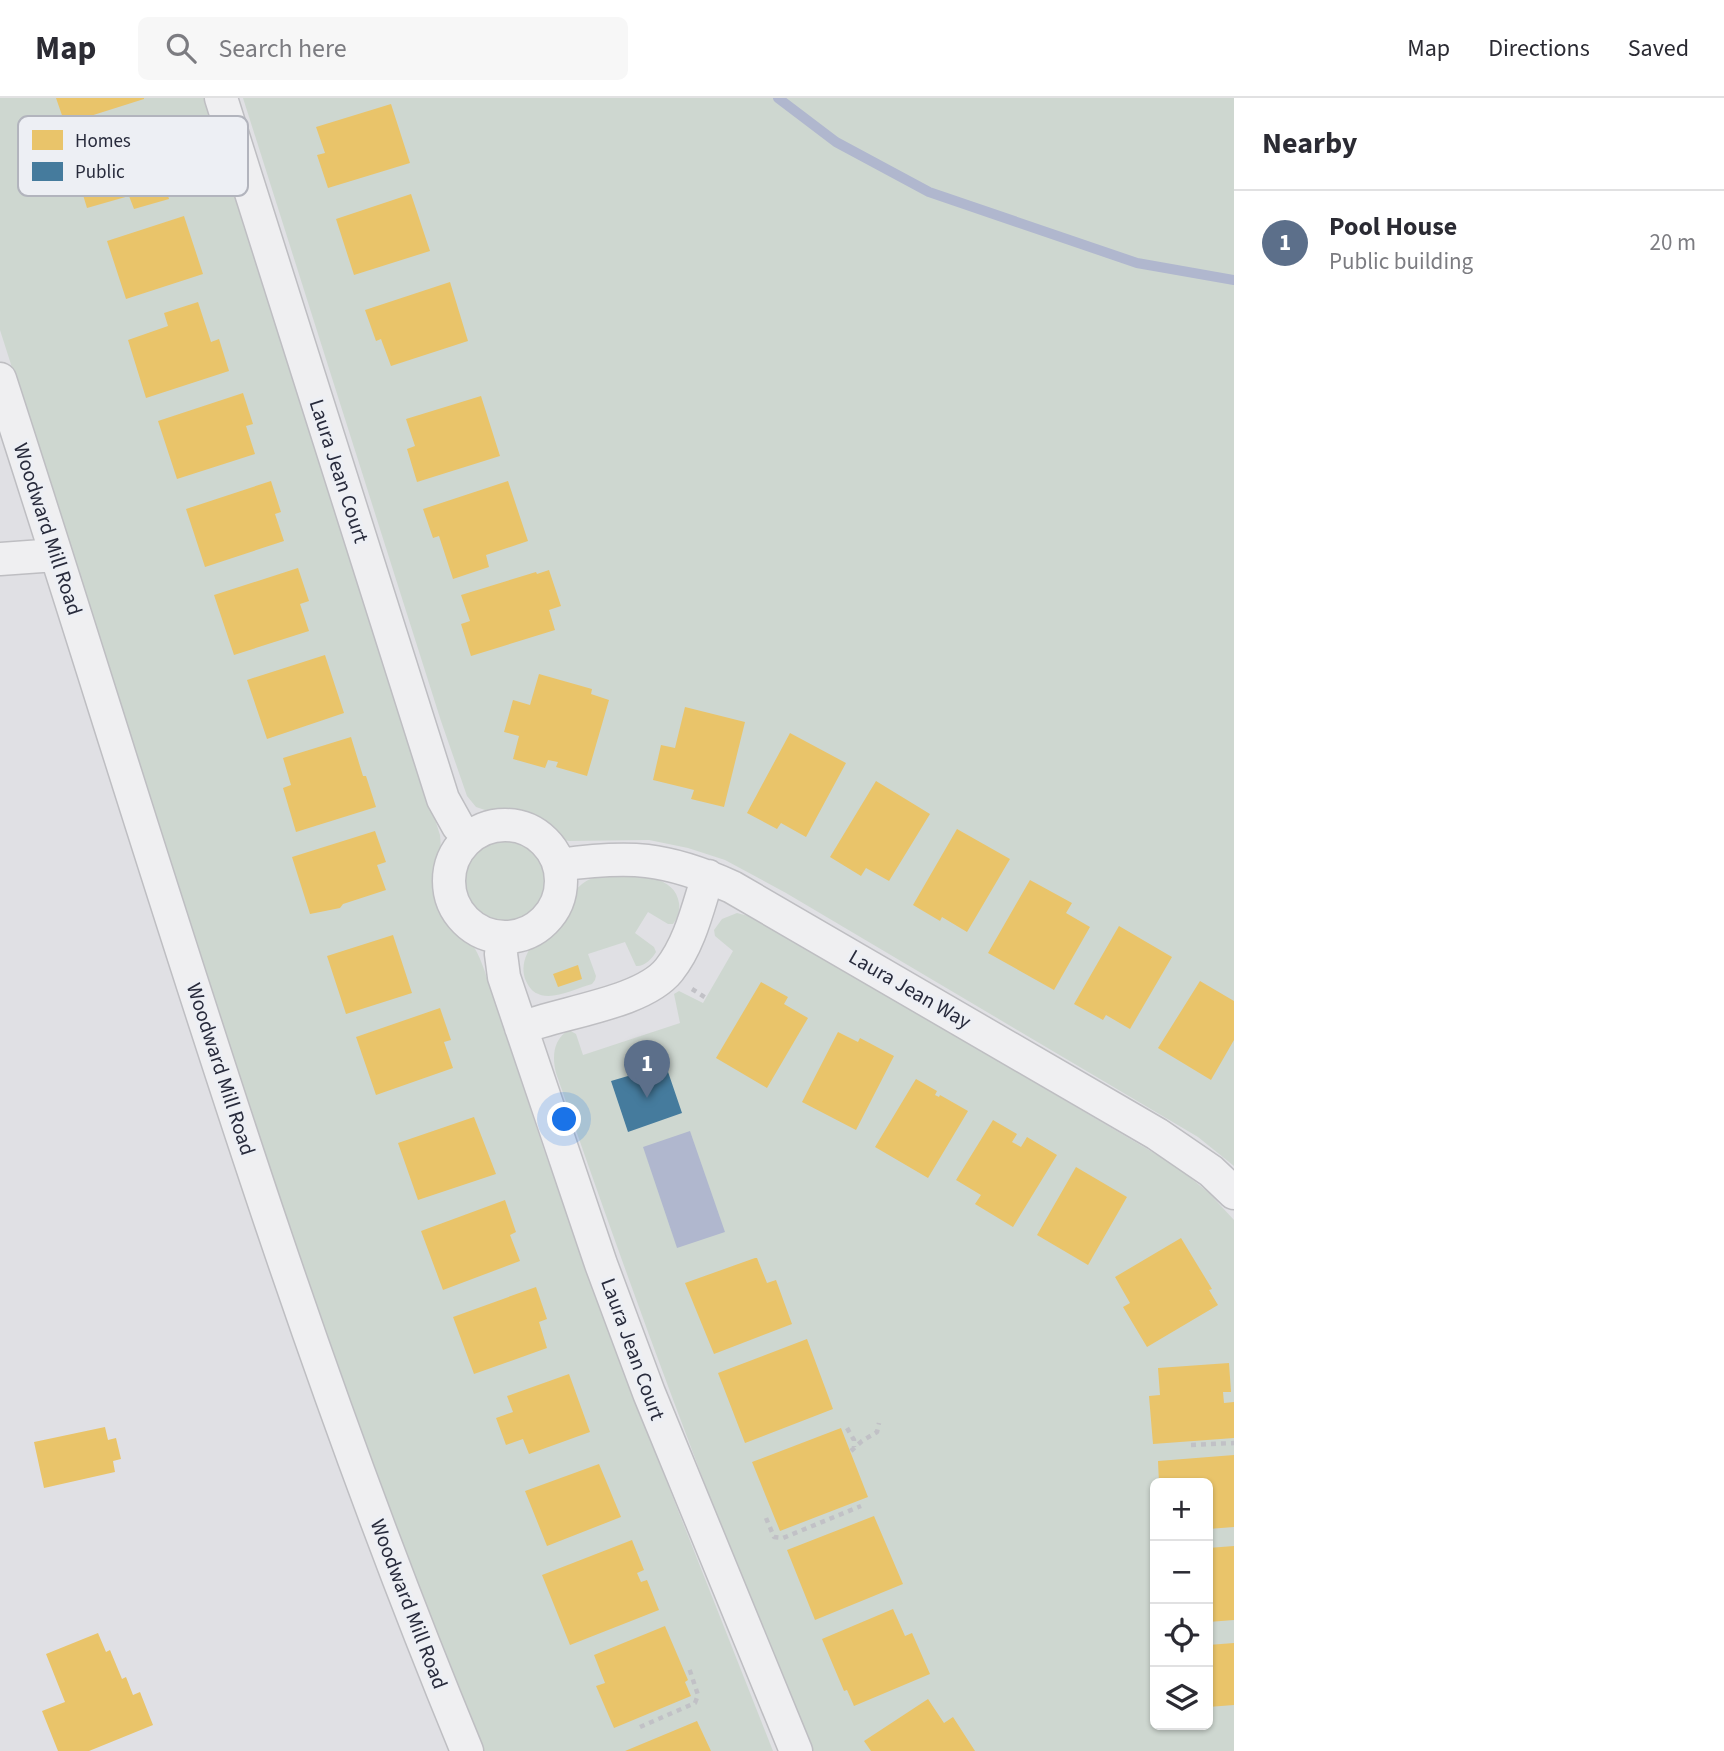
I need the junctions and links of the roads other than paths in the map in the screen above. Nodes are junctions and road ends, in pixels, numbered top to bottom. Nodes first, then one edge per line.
1 (221, 98) edge
2 (227, 116) edge
3 (248, 183) edge
4 (0, 379) edge
5 (56, 555) junction
6 (0, 559) edge
7 (470, 838) junction
8 (559, 865) junction
9 (708, 876) junction
10 (503, 937) junction
11 (521, 1028) junction
12 (1234, 1193) edge
13 (467, 1751) edge
14 (796, 1751) edge

1 - 2 street, Laura Jean Court
3 - 7 street, Laura Jean Court
4 - 5 street, Woodward Mill Road
5 - 6 street
5 - 13 street, Woodward Mill Road
7 - 8 street
7 - 10 street
8 - 9 street, Laura Jean Way
8 - 10 street
9 - 11 street
9 - 12 street, Laura Jean Way
10 - 11 street, Laura Jean Court
11 - 14 street, Laura Jean Court

